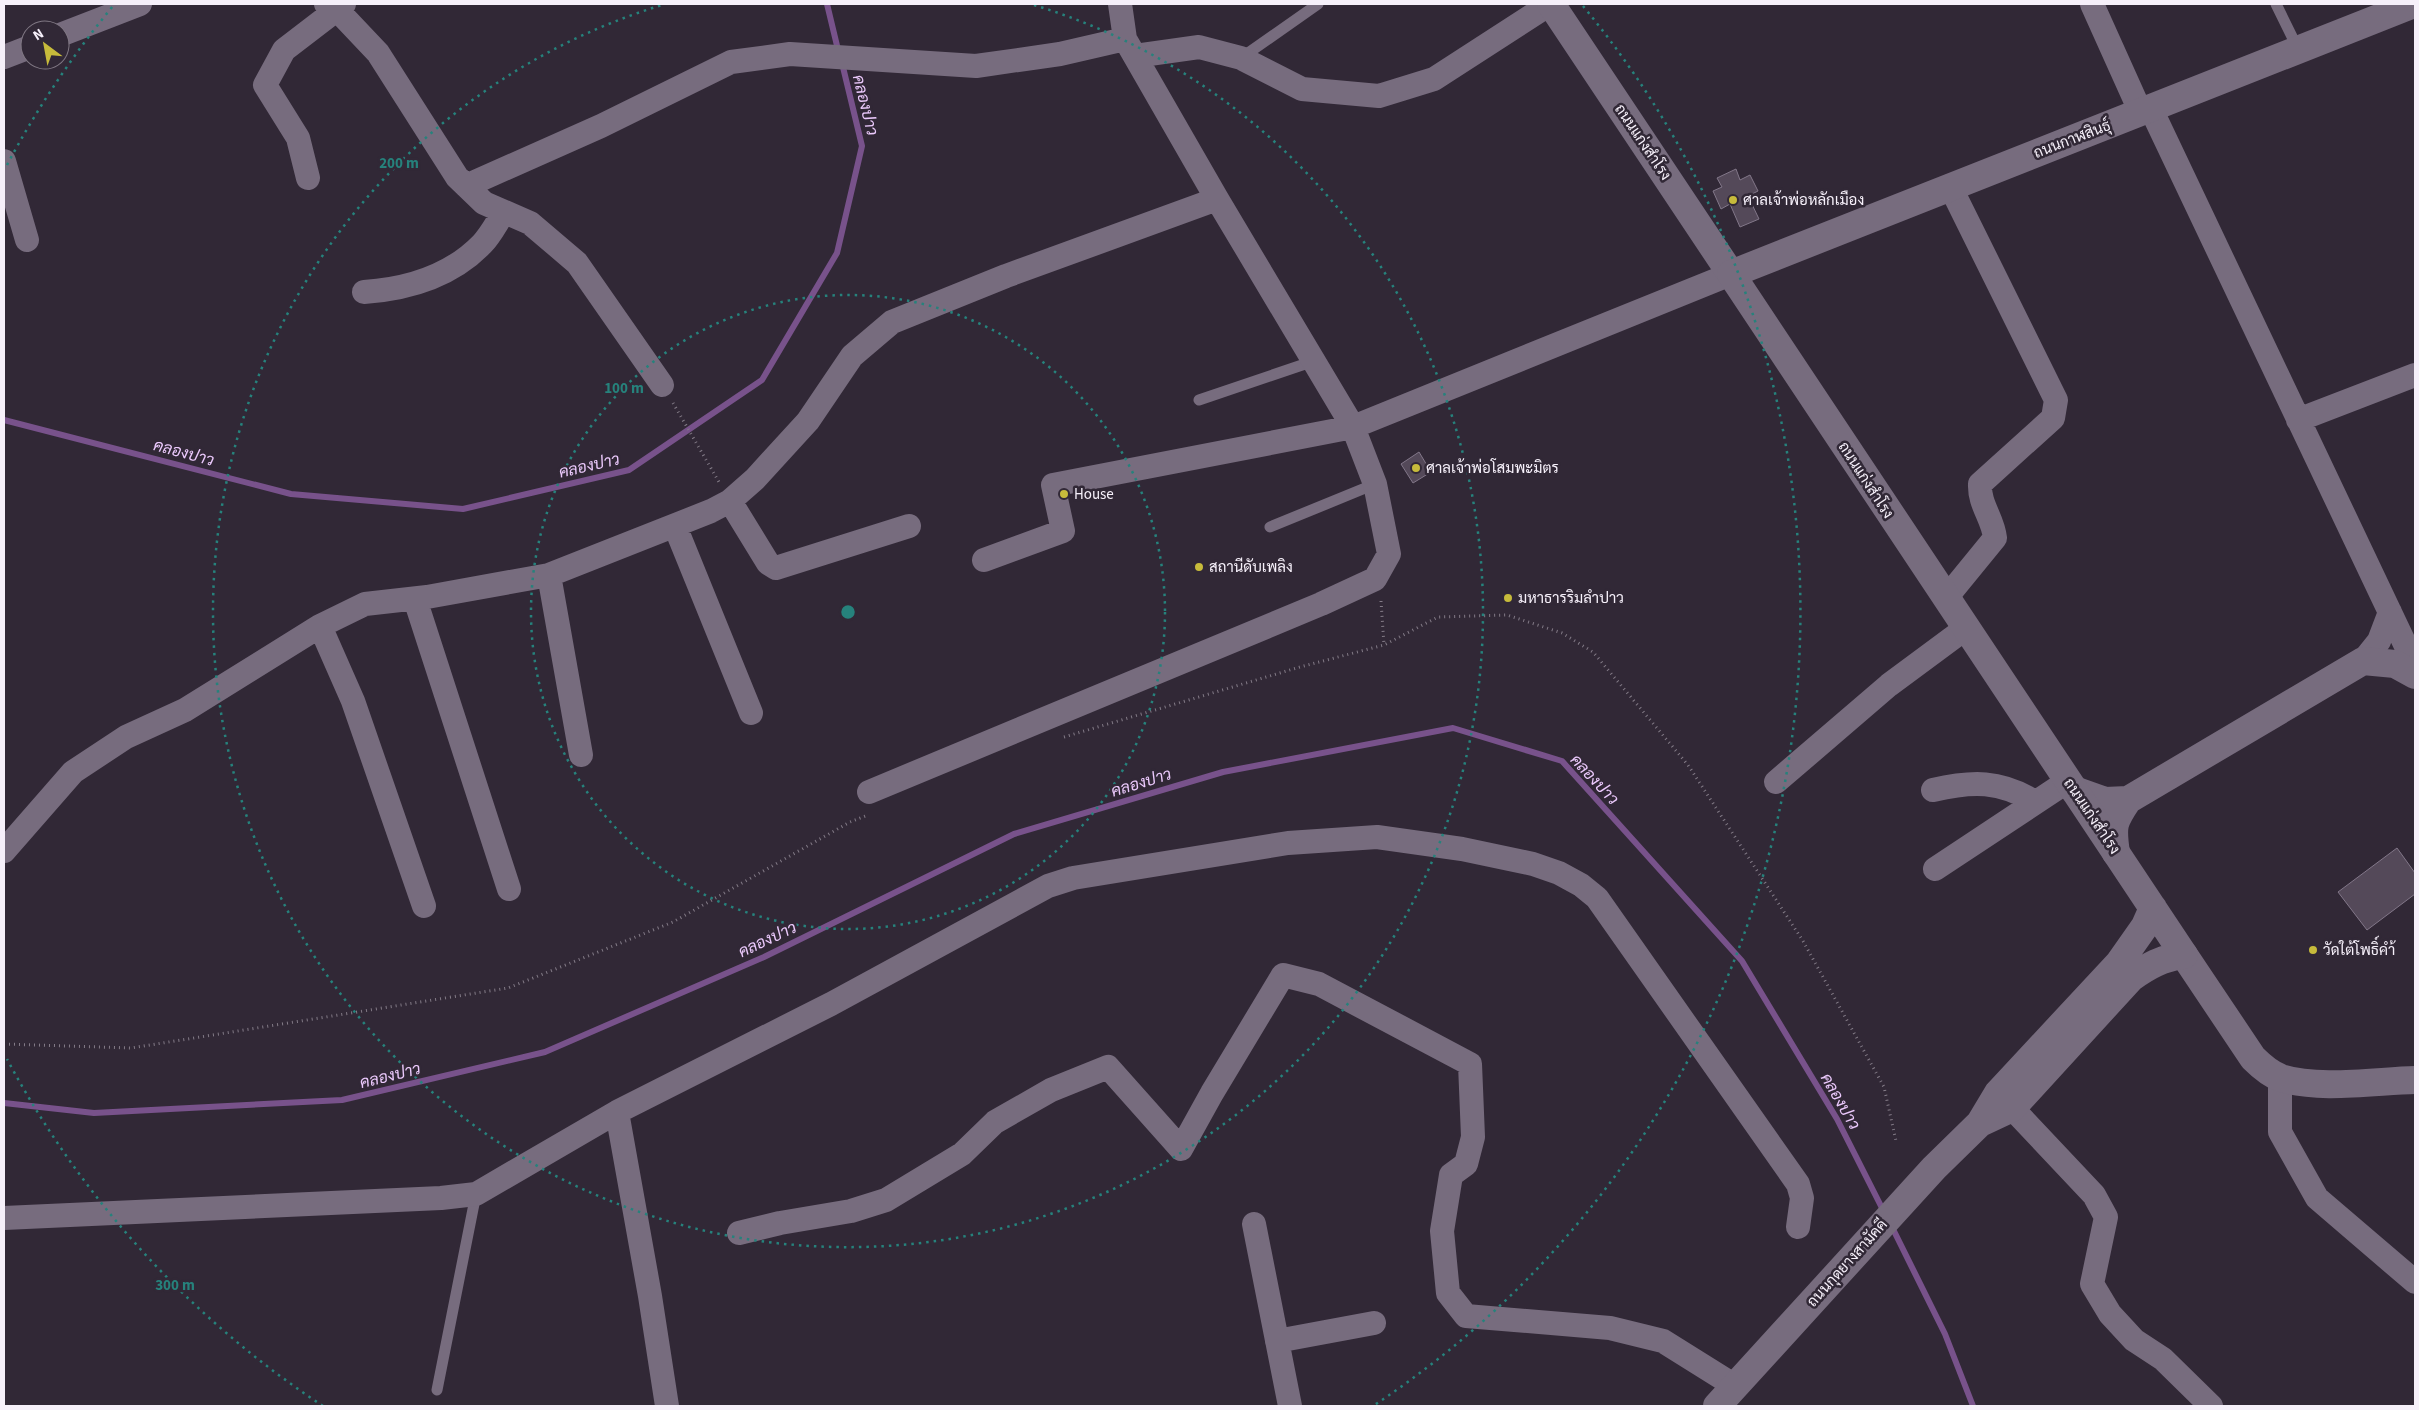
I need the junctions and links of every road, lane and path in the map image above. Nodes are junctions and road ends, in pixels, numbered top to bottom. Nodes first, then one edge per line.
1 (140, 4) edge
2 (1120, 4) edge
3 (1318, 4) edge
4 (1550, 4) edge
5 (2092, 4) edge
6 (2276, 4) edge
7 (2414, 4) edge
8 (335, 6) edge
9 (70, 31) edge
10 (1130, 47) junction
11 (20, 51) edge
12 (2298, 51) junction
13 (4, 57) edge
14 (1241, 58) junction
15 (2146, 111) junction
16 (4, 161) edge
17 (308, 178) dead end
18 (466, 186) junction
19 (1950, 186) junction
20 (1217, 199) junction
21 (504, 212) junction
22 (27, 240) dead end
23 (1731, 274) junction
24 (364, 292) dead end
25 (1314, 361) junction
26 (2415, 375) edge
27 (662, 385) joint
28 (1199, 400) dead end
29 (2298, 420) junction
30 (1353, 426) junction
31 (1375, 484) junction
32 (730, 500) junction
33 (675, 526) junction
34 (910, 526) dead end
35 (1270, 527) dead end
36 (984, 560) dead end
37 (549, 574) junction
38 (1374, 578) junction
39 (415, 598) junction
40 (1946, 598) junction
41 (2390, 612) junction
42 (320, 626) junction
43 (1966, 628) junction
44 (1384, 645) junction
45 (2363, 661) junction
46 (2415, 665) edge
47 (2415, 675) edge
48 (751, 713) dead end
49 (1058, 739) dead end
50 (581, 756) dead end
51 (1776, 782) dead end
52 (2071, 786) junction
53 (1933, 790) dead end
54 (2128, 800) junction
55 (873, 802) joint
56 (2035, 802) junction
57 (6, 843) edge
58 (2116, 853) junction
59 (1935, 869) dead end
60 (509, 889) dead end
61 (424, 906) dead end
62 (2153, 908) junction
63 (2184, 955) junction
64 (4, 1044) edge
65 (2280, 1077) junction
66 (2415, 1080) edge
67 (2012, 1108) junction
68 (617, 1112) junction
69 (1980, 1123) junction
70 (1896, 1141) dead end
71 (476, 1194) junction
72 (4, 1218) edge
73 (1254, 1224) dead end
74 (1798, 1227) dead end
75 (739, 1233) dead end
76 (2415, 1282) edge
77 (1374, 1323) dead end
78 (1277, 1341) junction
79 (1735, 1386) junction
80 (437, 1390) dead end
81 (667, 1406) edge
82 (1290, 1406) edge
83 (1717, 1406) edge
84 (2212, 1406) edge

1 - 9 street
2 - 10 street
3 - 14 lane
4 - 14 street
4 - 23 main road, ถนนแก่งสำโรง
5 - 15 street
6 - 12 lane
7 - 12 main road, ถนนกาฬสินธุ์
8 - 17 street
8 - 18 street
10 - 14 street
10 - 18 street
10 - 20 street
11 - 13 street
12 - 15 main road, ถนนกาฬสินธุ์
15 - 19 main road, ถนนกาฬสินธุ์
15 - 29 street
16 - 22 street
18 - 21 street
19 - 23 main road, ถนนกาฬสินธุ์
19 - 40 street
20 - 25 street
20 - 32 street
21 - 24 street
21 - 27 street
23 - 30 street
23 - 40 main road, ถนนแก่งสำโรง
25 - 28 lane
25 - 30 street
26 - 29 street
27 - 32 path
29 - 41 street
30 - 31 street
30 - 36 street
31 - 35 lane
31 - 38 street
32 - 33 street
32 - 34 street
33 - 37 street
33 - 48 street
37 - 39 street
37 - 50 street
38 - 44 path
38 - 55 street
39 - 42 street
39 - 60 street
40 - 43 main road, ถนนแก่งสำโรง
41 - 45 street
41 - 46 street
42 - 57 street
42 - 61 street
43 - 51 street
43 - 52 main road, ถนนแก่งสำโรง
44 - 49 path
44 - 70 path
45 - 47 main road
45 - 54 main road
52 - 54 main road
52 - 56 street
52 - 58 main road, ถนนแก่งสำโรง
53 - 56 street
54 - 58 main road
55 - 64 path
56 - 59 street
58 - 62 main road, ถนนแก่งสำโรง
62 - 63 main road, ถนนแก่งสำโรง
62 - 69 main road, ถนนกุดยางสามัคคี
63 - 65 main road, ถนนแก่งสำโรง
63 - 67 main road, ถนนกุดยางสามัคคี
65 - 66 main road
65 - 76 street
67 - 69 main road, ถนนกุดยางสามัคคี
67 - 84 street
68 - 71 street
68 - 74 street
68 - 81 street
69 - 79 main road, ถนนกุดยางสามัคคี
71 - 72 street
71 - 80 lane
73 - 78 street
75 - 79 street
77 - 78 street
78 - 82 street
79 - 83 main road, ถนนกุดยางสามัคคี

